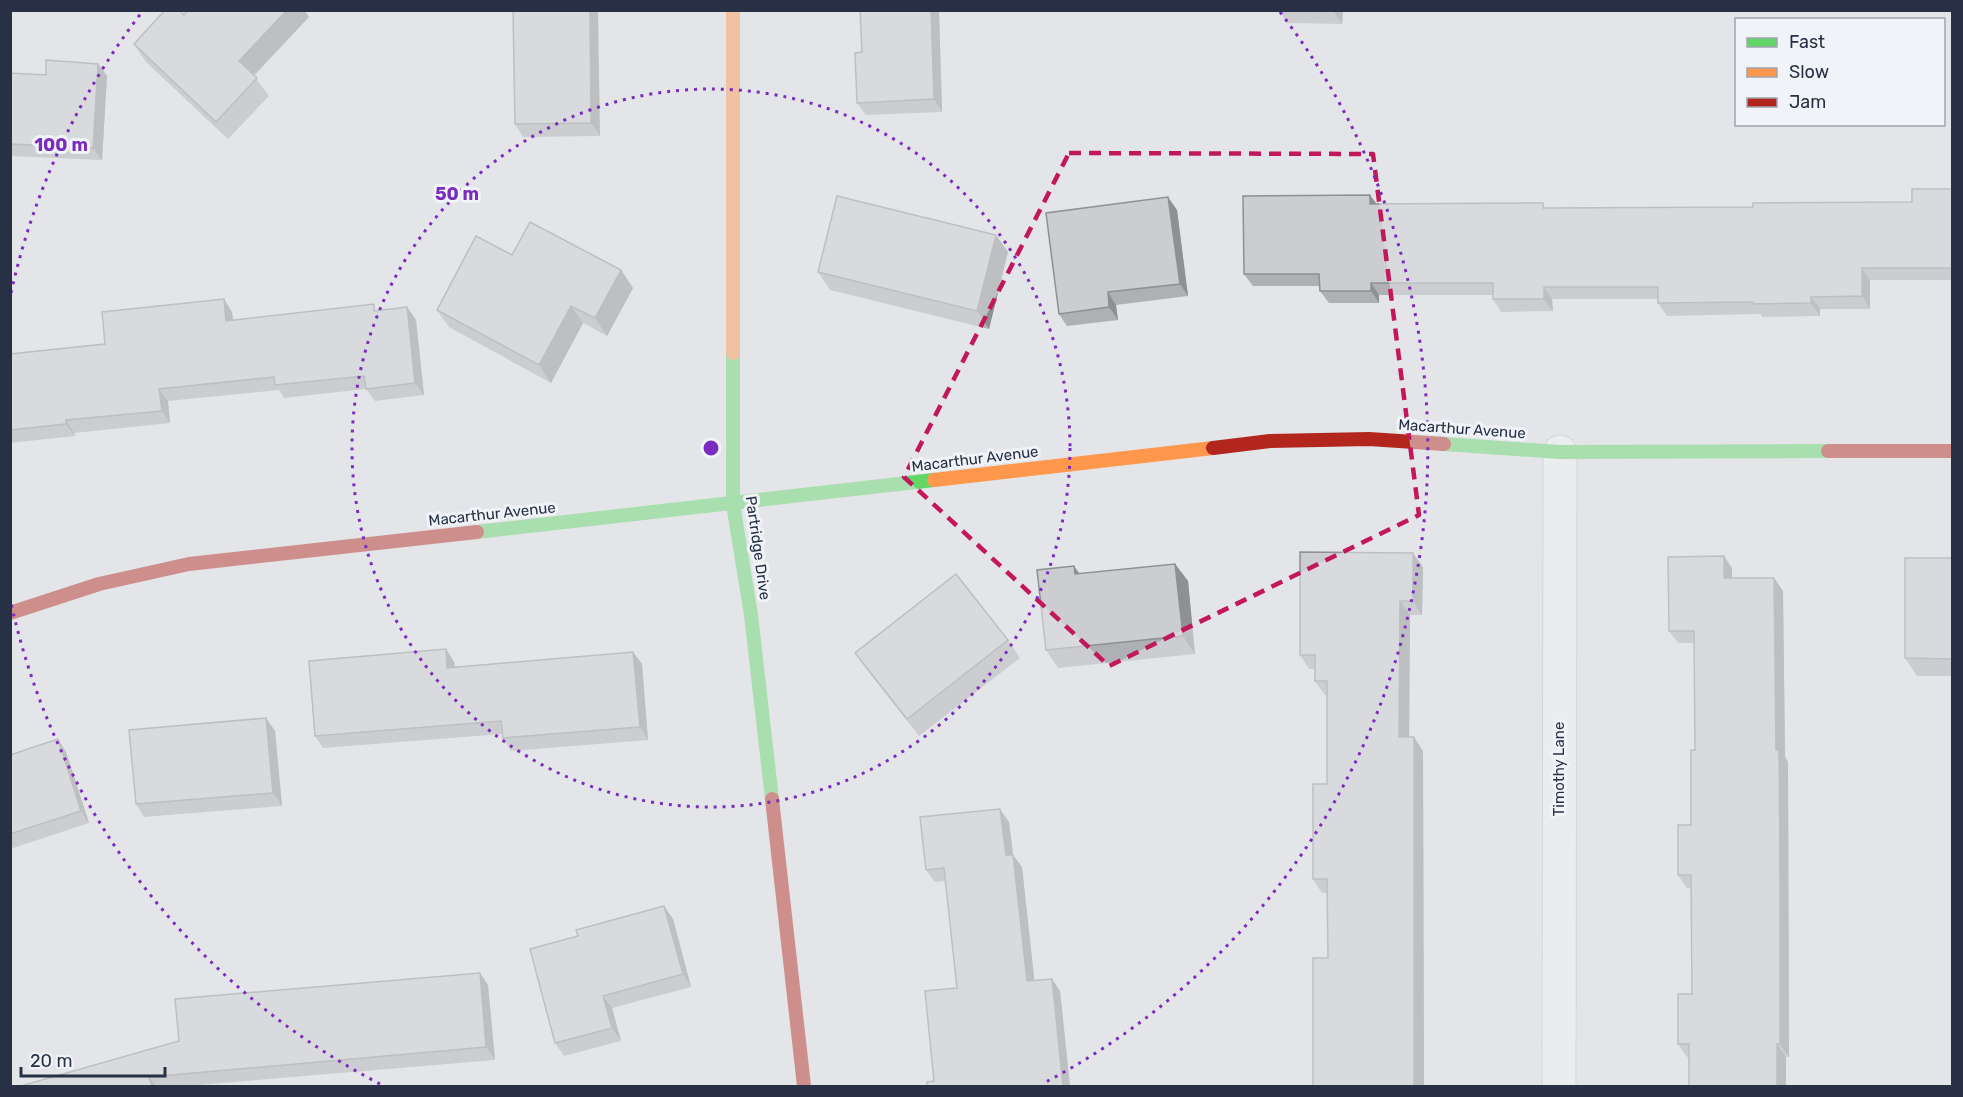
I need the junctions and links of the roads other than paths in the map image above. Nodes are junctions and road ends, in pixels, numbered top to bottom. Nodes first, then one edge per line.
1 (733, 10) edge
2 (1953, 451) edge
3 (1560, 452) junction
4 (733, 504) junction
5 (10, 613) edge
6 (804, 1086) edge
7 (1559, 1086) edge

1 - 4 street, Partridge Drive
2 - 3 street, Macarthur Avenue
3 - 4 street, Macarthur Avenue
3 - 7 street, Timothy Lane
4 - 5 street, Macarthur Avenue
4 - 6 street, Partridge Drive

